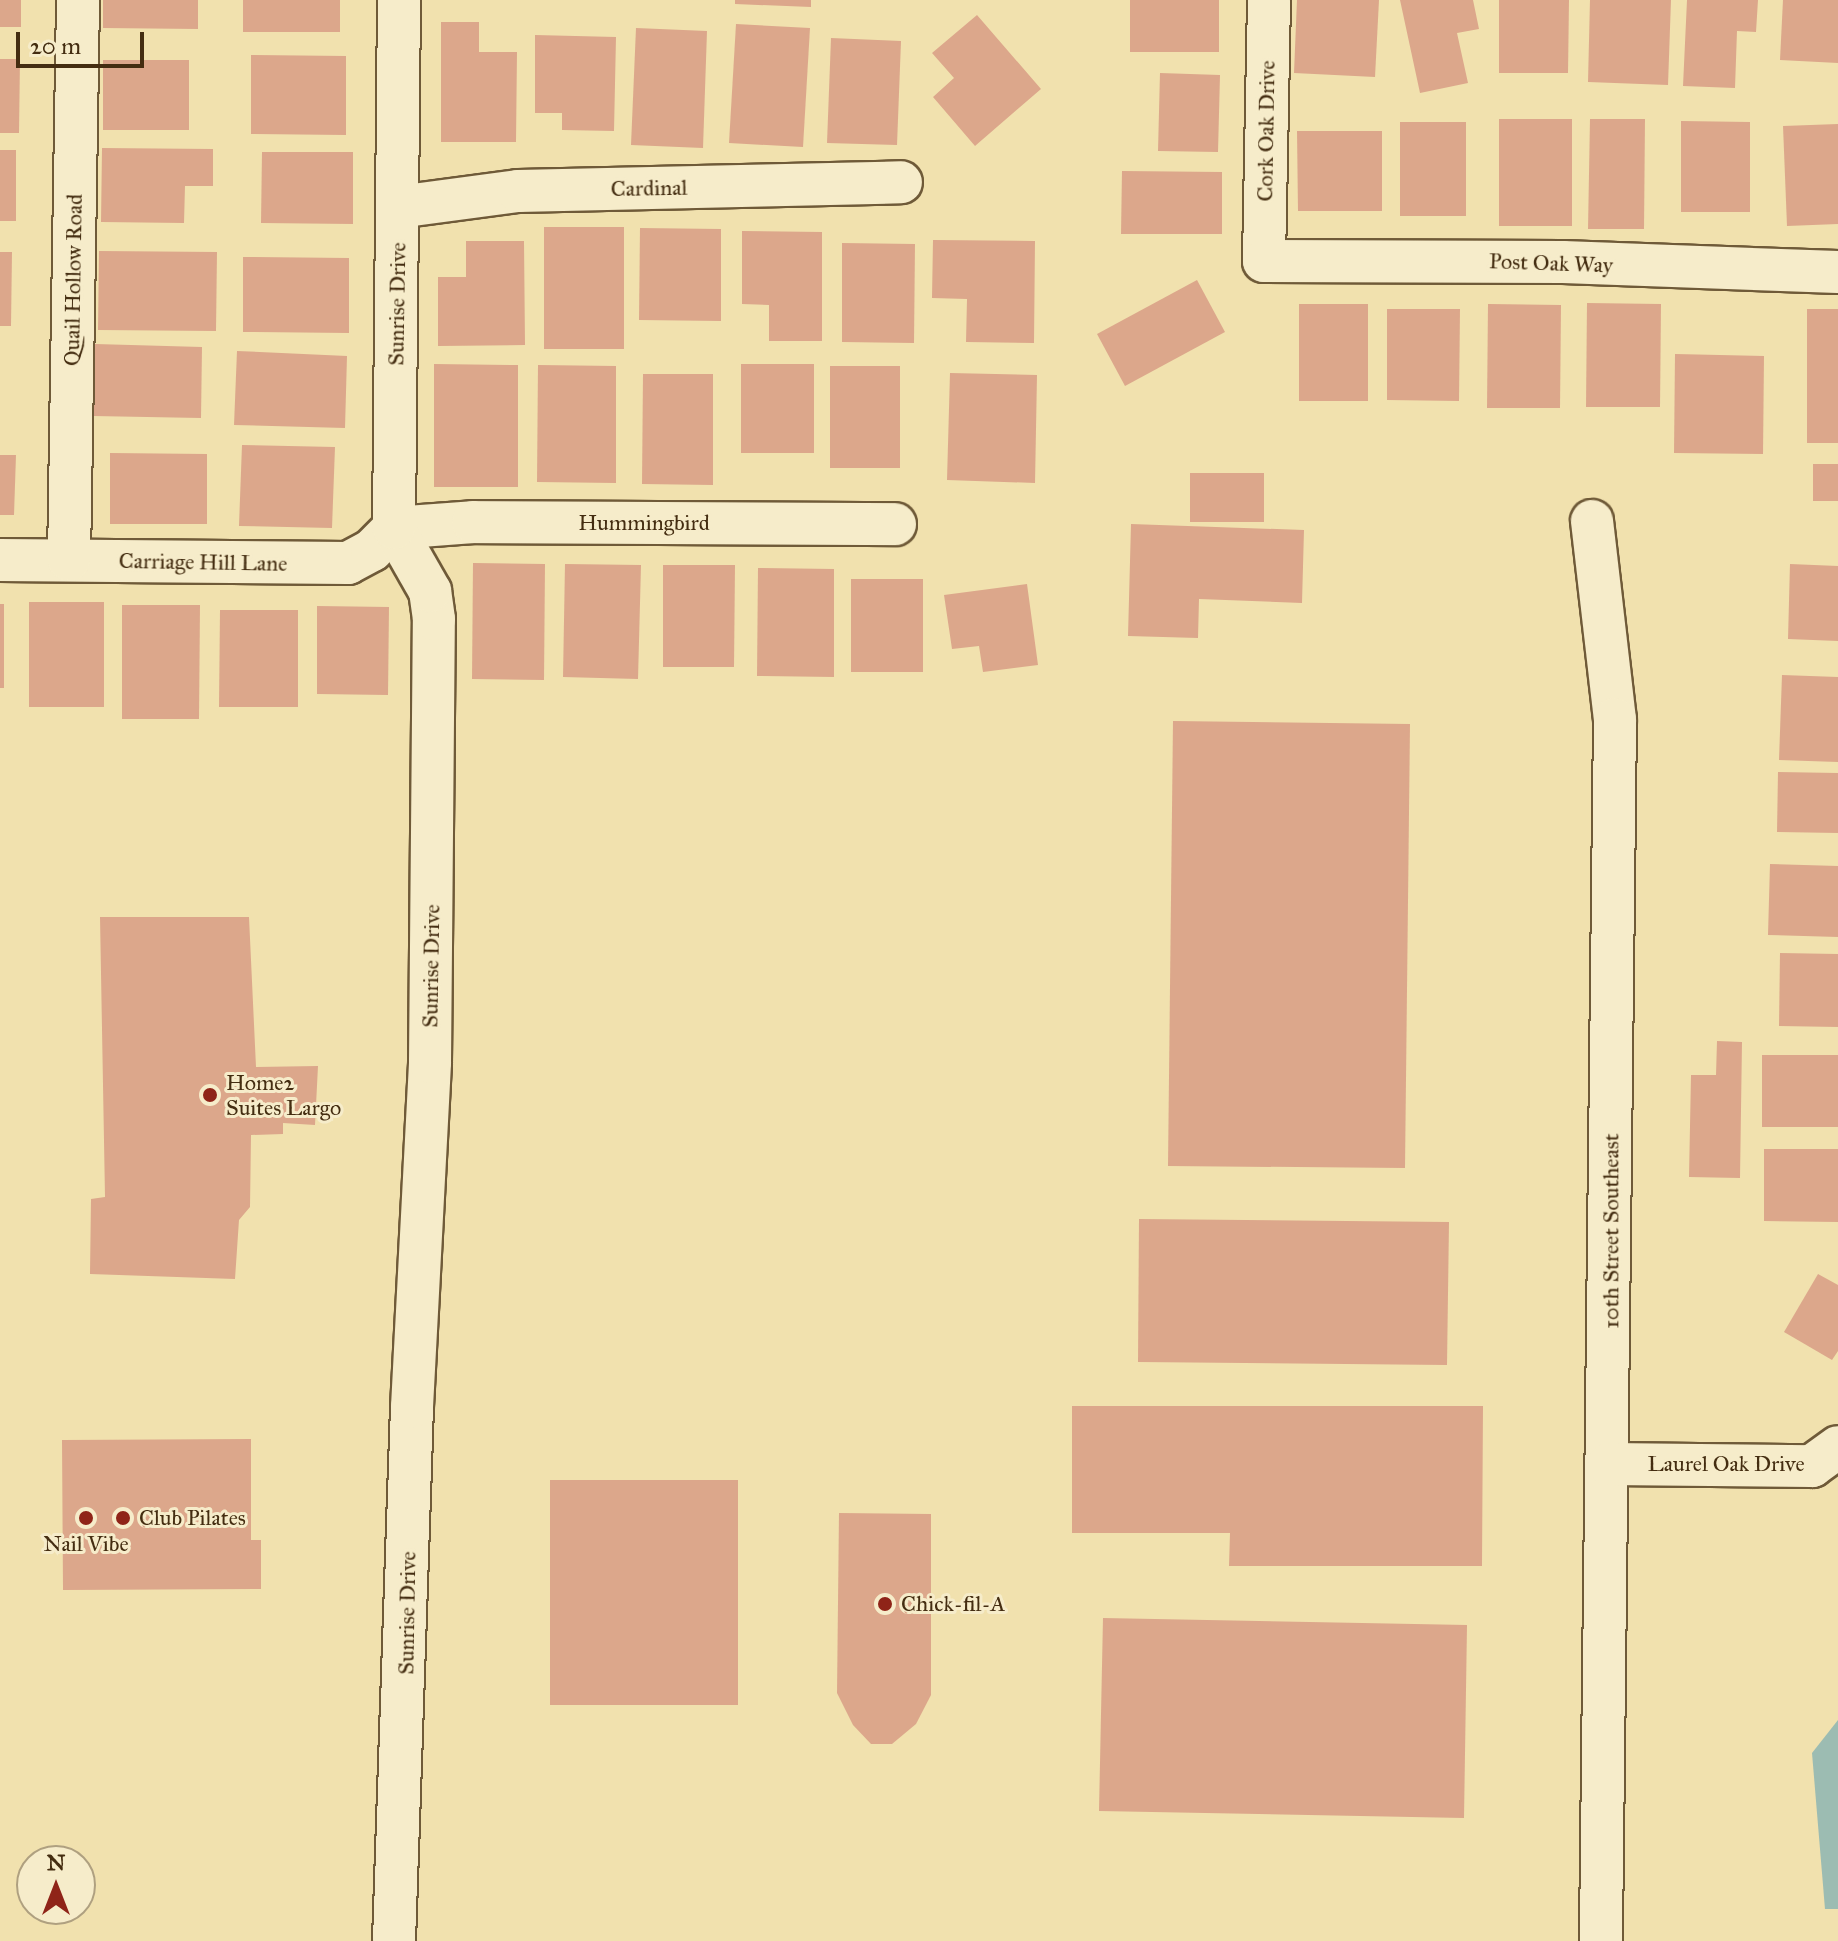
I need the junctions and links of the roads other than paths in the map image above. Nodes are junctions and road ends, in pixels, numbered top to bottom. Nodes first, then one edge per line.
1 (78, 0) edge
2 (399, 0) edge
3 (1269, 0) edge
4 (901, 182) dead end
5 (398, 207) junction
6 (1264, 261) joint
7 (1838, 272) edge
8 (1592, 521) dead end
9 (895, 524) dead end
10 (394, 528) junction
11 (0, 560) edge
12 (69, 560) junction
13 (1838, 1447) edge
14 (1609, 1464) junction
15 (394, 1941) edge
16 (1601, 1941) edge

1 - 12 street, Quail Hollow Road
2 - 5 street, Sunrise Drive
3 - 6 street, Cork Oak Drive
4 - 5 street, Cardinal
5 - 10 street, Sunrise Drive
6 - 7 street, Post Oak Way
8 - 14 street, 10th Street Southeast
9 - 10 street, Hummingbird
10 - 12 street, Carriage Hill Lane
10 - 15 street, Sunrise Drive
11 - 12 street, Carriage Hill Lane
13 - 14 street, Laurel Oak Drive
14 - 16 street, 10th Street Southeast

